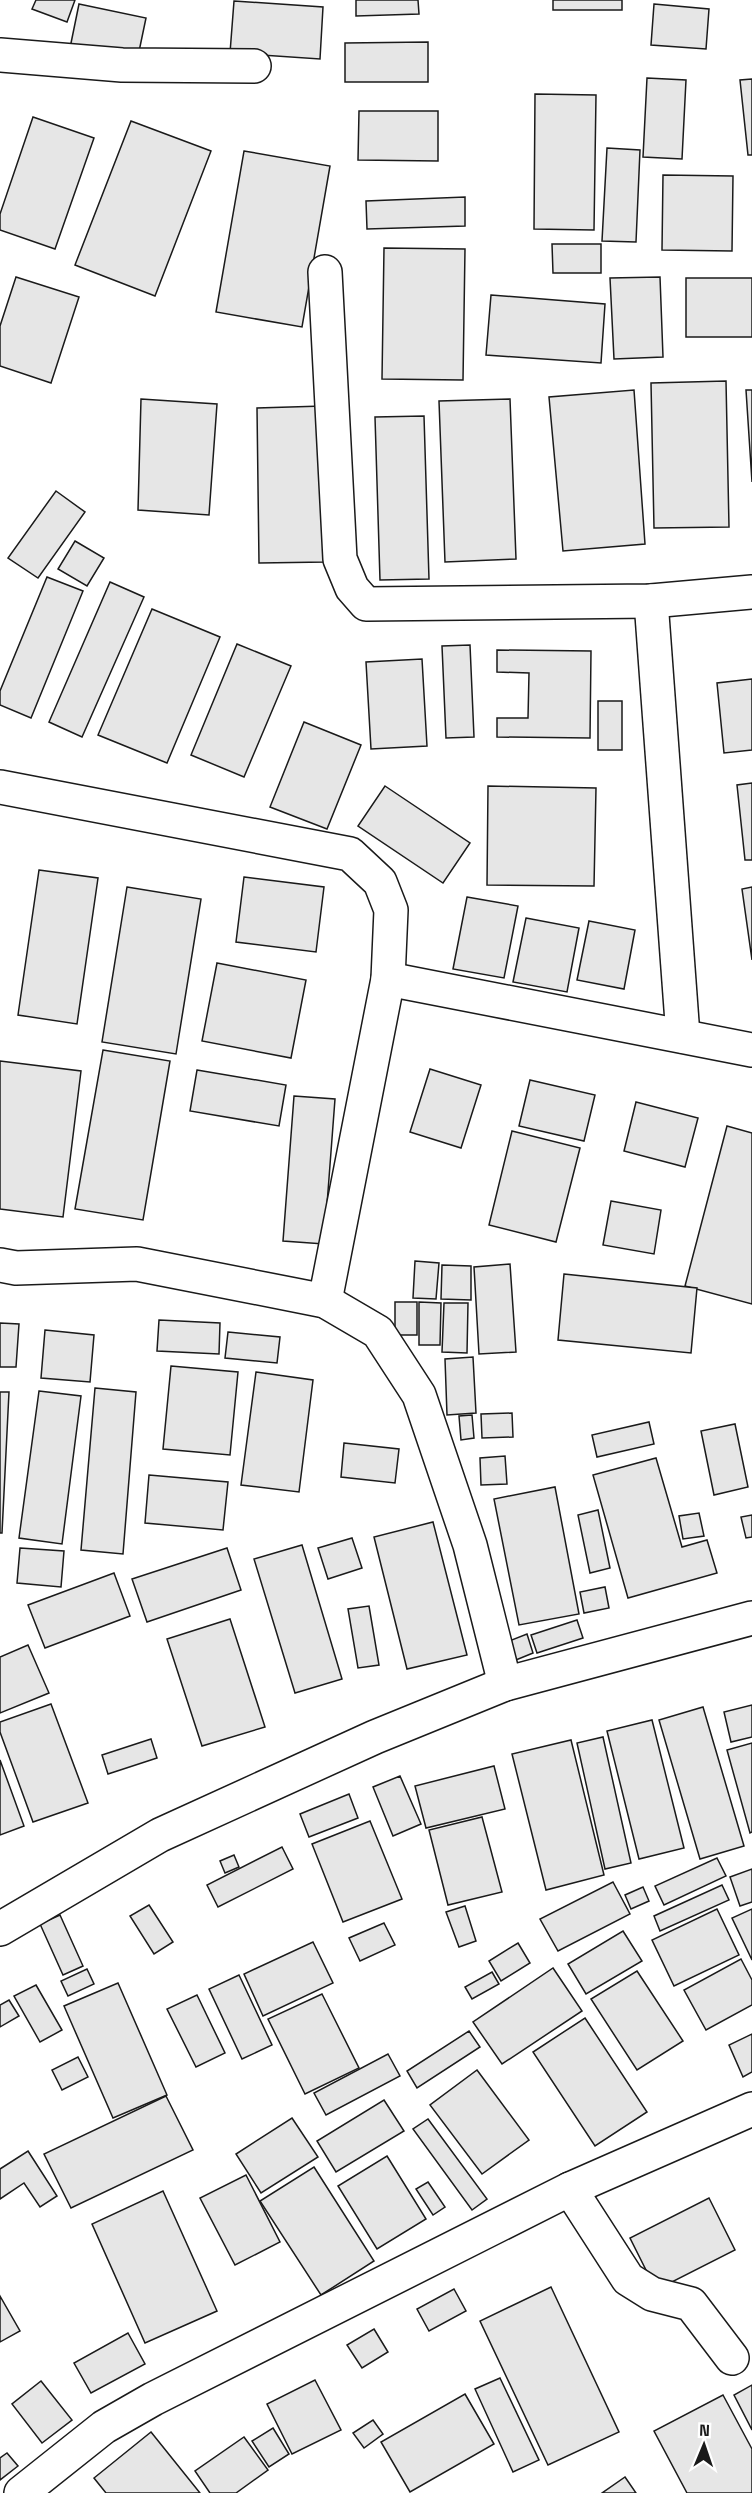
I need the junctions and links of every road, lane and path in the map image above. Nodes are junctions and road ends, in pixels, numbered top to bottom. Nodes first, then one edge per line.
1 (0, 55) edge
2 (254, 66) dead end
3 (325, 272) dead end
4 (752, 592) edge
5 (651, 602) junction
6 (0, 787) edge
7 (388, 979) junction
8 (683, 1036) junction
9 (752, 1050) edge
10 (5, 1268) edge
11 (324, 1302) junction
12 (752, 1618) edge
13 (505, 1684) junction
14 (0, 1929) edge
15 (752, 2109) edge
16 (570, 2189) junction
17 (732, 2358) dead end
18 (21, 2493) edge

1 - 2 street
3 - 5 street
4 - 5 street
5 - 8 street
6 - 7 street
7 - 8 street
7 - 11 street
8 - 9 street
10 - 11 street
11 - 13 street
12 - 13 street
13 - 14 street
15 - 16 street
16 - 17 street
16 - 18 street

